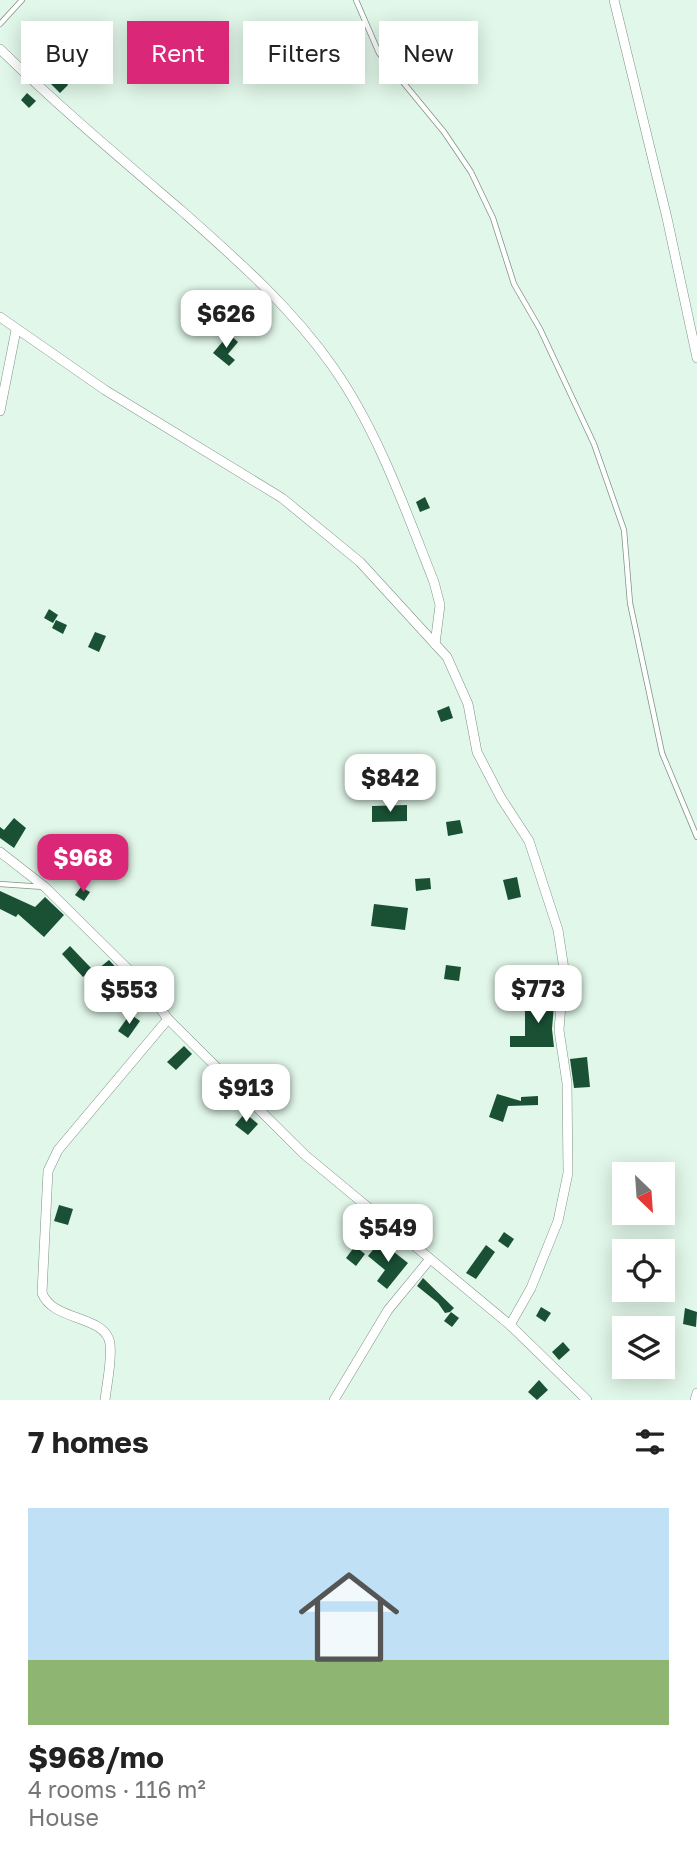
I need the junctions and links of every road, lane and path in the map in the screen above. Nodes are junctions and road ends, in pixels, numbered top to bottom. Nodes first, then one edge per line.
1 (22, 0) edge
2 (356, 0) edge
3 (614, 0) edge
4 (0, 24) edge
5 (0, 49) edge
6 (0, 317) edge
7 (16, 330) junction
8 (697, 358) edge
9 (0, 411) edge
10 (435, 644) junction
11 (697, 837) edge
12 (0, 852) edge
13 (0, 884) edge
14 (45, 887) junction
15 (168, 1018) junction
16 (430, 1259) junction
17 (510, 1325) junction
18 (697, 1394) edge
19 (105, 1400) edge
20 (334, 1400) edge
21 (587, 1400) edge
22 (695, 1400) edge

1 - 4 lane
2 - 11 lane
3 - 8 street
5 - 10 street
6 - 7 street
7 - 9 street
7 - 10 street
10 - 17 street
12 - 14 street
13 - 14 lane
14 - 15 street
15 - 16 street
15 - 19 street
16 - 17 street
16 - 20 street
17 - 21 street
18 - 22 street

